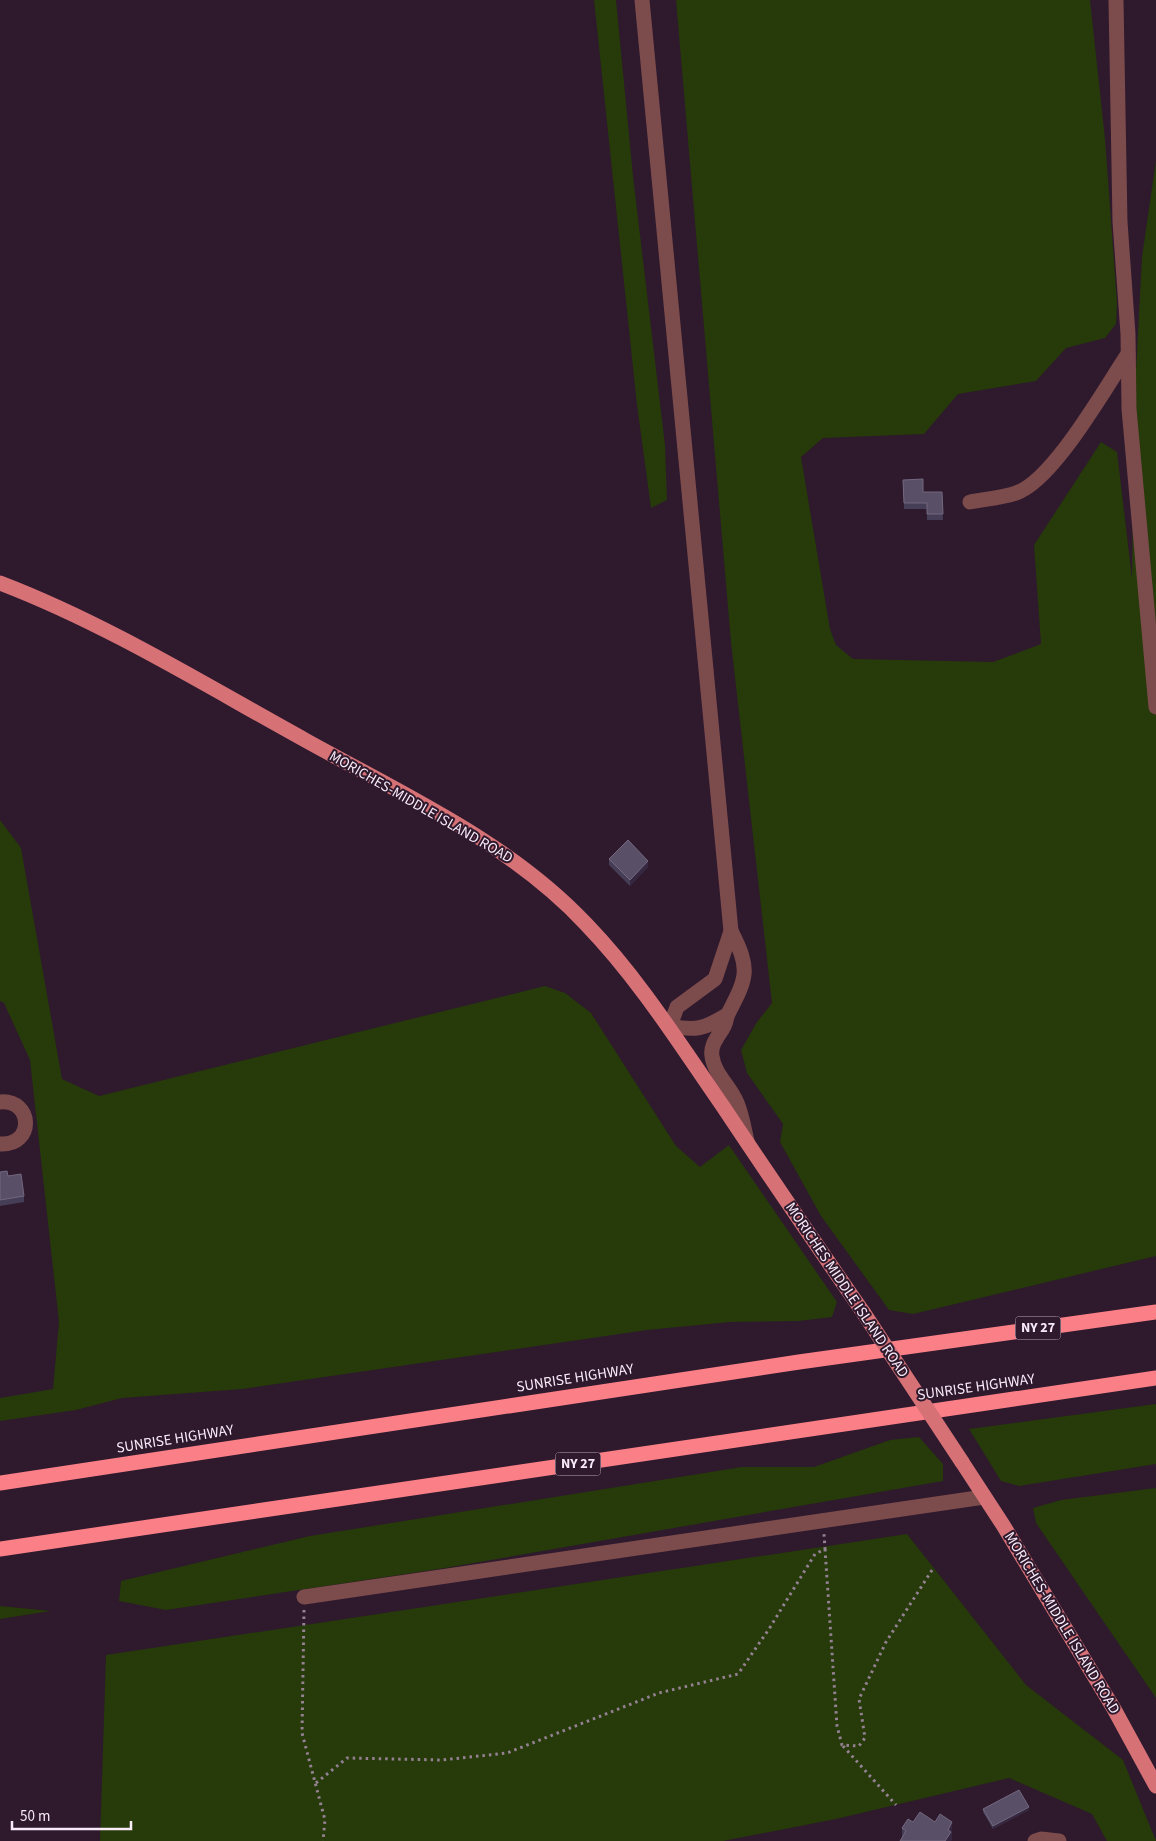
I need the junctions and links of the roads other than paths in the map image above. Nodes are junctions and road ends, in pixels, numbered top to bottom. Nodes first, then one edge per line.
1 (642, 0) edge
2 (1116, 0) edge
3 (1128, 354) junction
4 (970, 502) dead end
5 (0, 584) edge
6 (1156, 707) edge
7 (731, 931) junction
8 (727, 1016) junction
9 (670, 1026) junction
10 (0, 1102) edge
11 (0, 1144) edge
12 (748, 1144) junction
13 (1156, 1312) edge
14 (1156, 1378) edge
15 (962, 1462) joint
16 (0, 1483) edge
17 (984, 1497) junction
18 (0, 1550) edge
19 (304, 1597) road end
20 (1156, 1786) edge
21 (1035, 1841) edge
22 (1059, 1841) edge

1 - 7 street
2 - 3 street
3 - 4 street
3 - 6 street
5 - 9 main road, MORICHES-MIDDLE ISLAND ROAD
7 - 8 street
7 - 9 street
8 - 9 street
8 - 12 street
9 - 12 main road, MORICHES-MIDDLE ISLAND ROAD
10 - 11 street
12 - 15 main road, MORICHES MIDDLE ISLAND ROAD, bridge
13 - 16 highway, SUNRISE HIGHWAY / NY 27
14 - 18 highway, SUNRISE HIGHWAY / NY 27
15 - 17 main road, MORICHES-MIDDLE ISLAND ROAD
17 - 19 street
17 - 20 main road, MORICHES-MIDDLE ISLAND ROAD
21 - 22 street

